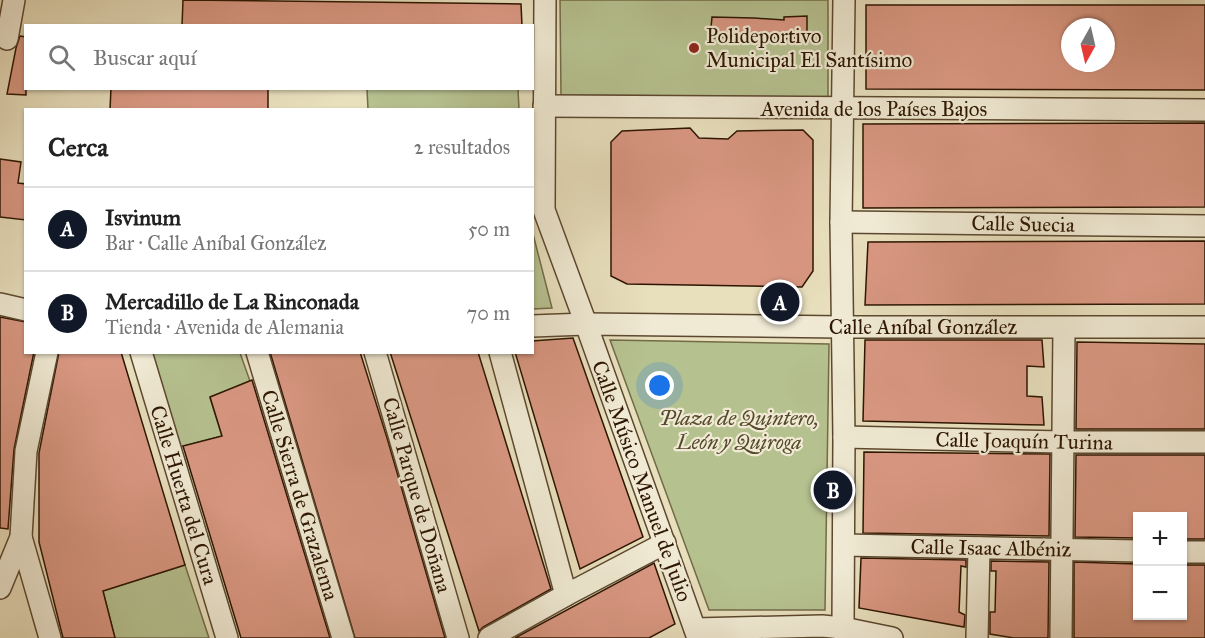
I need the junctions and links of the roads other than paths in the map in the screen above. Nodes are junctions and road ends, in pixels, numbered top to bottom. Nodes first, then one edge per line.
1 (14, 0) edge
2 (545, 0) edge
3 (844, 0) edge
4 (7, 39) dead end
5 (544, 106) junction
6 (843, 109) junction
7 (1205, 110) edge
8 (842, 222) junction
9 (1205, 226) edge
10 (0, 304) edge
11 (24, 310) edge
12 (586, 324) junction
13 (534, 326) edge
14 (842, 327) junction
15 (1205, 327) edge
16 (1064, 328) junction
17 (47, 354) edge
18 (142, 354) edge
19 (258, 354) edge
20 (376, 354) edge
21 (501, 354) edge
22 (844, 437) junction
23 (1064, 442) junction
24 (1205, 442) edge
25 (21, 537) junction
26 (665, 543) junction
27 (843, 545) junction
28 (979, 548) junction
29 (1063, 550) junction
30 (1133, 551) edge
31 (1187, 552) edge
32 (1205, 552) edge
33 (0, 588) edge
34 (566, 595) junction
35 (845, 633) edge
36 (697, 634) edge
37 (50, 638) edge
38 (227, 638) edge
39 (342, 638) edge
40 (458, 638) edge
41 (489, 638) edge
42 (892, 638) edge
43 (977, 638) edge
44 (1061, 638) edge

1 - 4 street
2 - 5 street, Calle Músico Manuel de Julio
3 - 6 street
5 - 6 street, Avenida de los Países Bajos
5 - 12 street, Calle Músico Manuel de Julio
6 - 7 street, Avenida de los Países Bajos
6 - 8 street
8 - 9 street, Calle Suecia
8 - 14 street
10 - 11 street
12 - 13 street, Calle Aníbal González
12 - 14 street, Calle Aníbal González
12 - 26 street, Calle Músico Manuel de Julio
14 - 16 street, Calle Aníbal González
14 - 22 street
15 - 16 street, Calle Aníbal González
16 - 23 street
17 - 25 street
18 - 38 street, Calle Huerta del Cura
19 - 39 street, Calle Sierra de Grazalema
20 - 40 street, Calle Parque de Doñana
21 - 34 street
22 - 23 street, Calle Joaquín Turina
22 - 27 street
23 - 24 street, Calle Joaquín Turina
23 - 29 street
25 - 33 street
25 - 37 street
26 - 34 street
26 - 36 street, Calle Músico Manuel de Julio
27 - 28 street, Calle Isaac Albéniz
27 - 35 street
28 - 29 street, Calle Isaac Albéniz
28 - 43 street
29 - 30 street, Calle Isaac Albéniz
29 - 44 street
31 - 32 street
34 - 41 street
35 - 36 street
35 - 42 street

